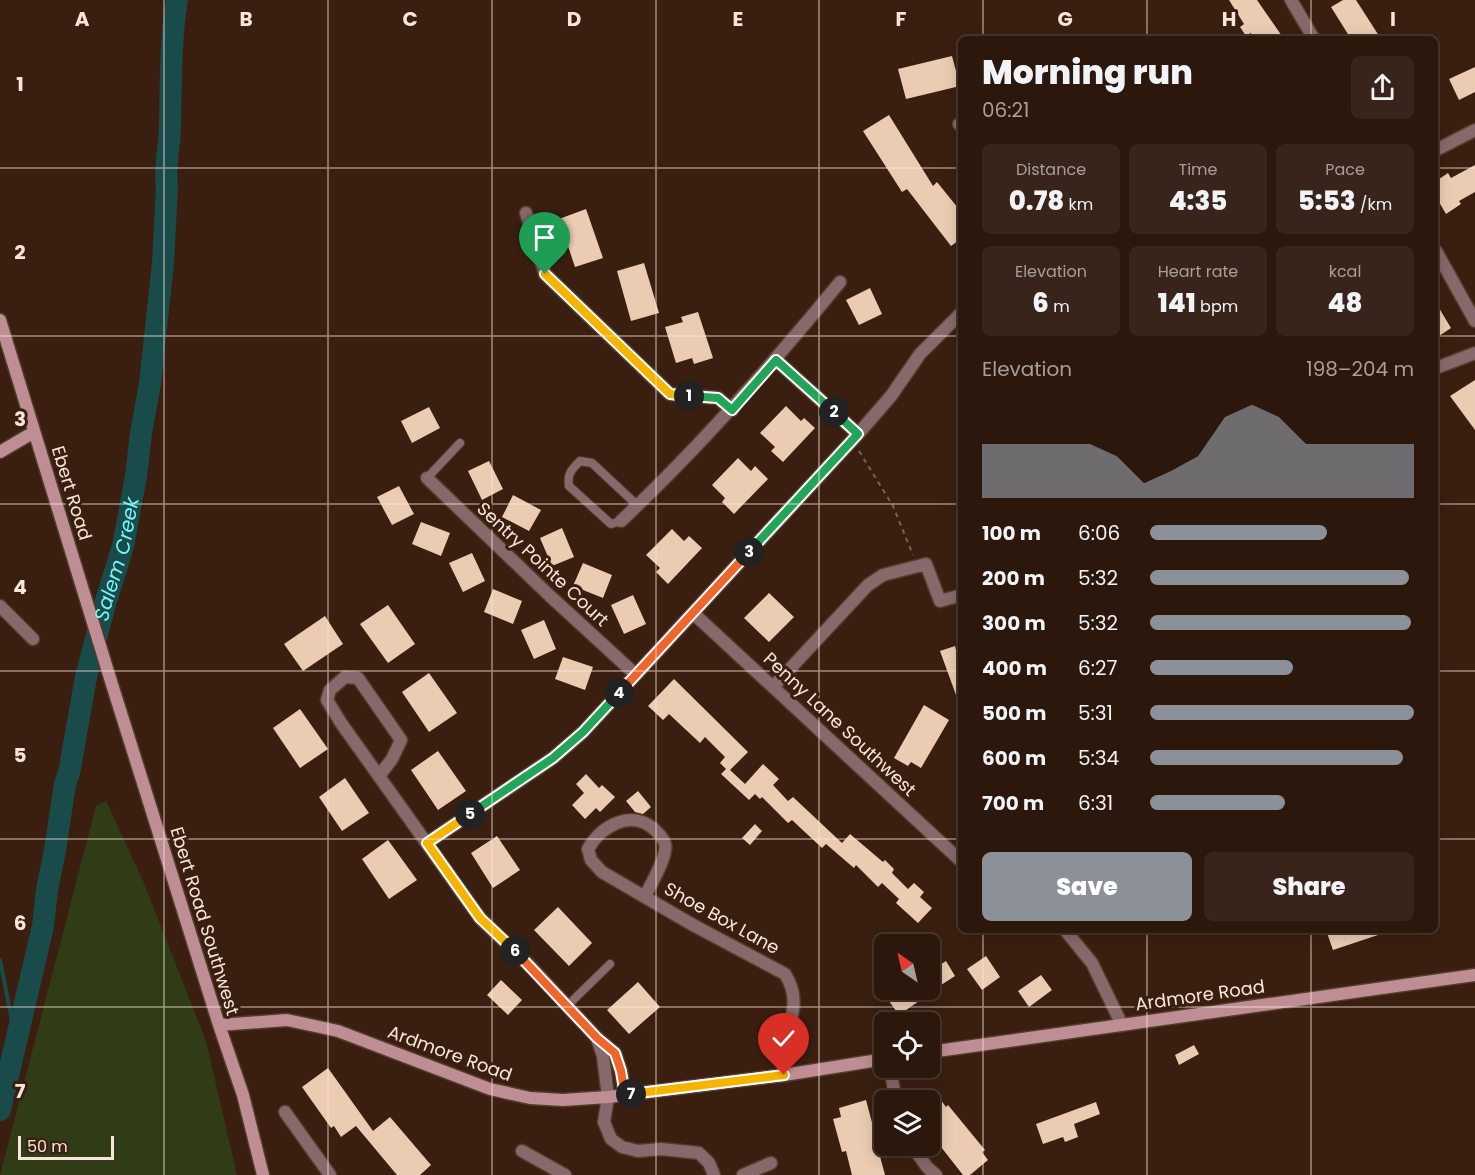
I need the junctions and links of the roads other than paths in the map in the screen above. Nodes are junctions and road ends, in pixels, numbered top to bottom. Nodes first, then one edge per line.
1 (1291, 0) edge
2 (1312, 36) edge
3 (1475, 130) edge
4 (1438, 149) edge
5 (525, 213) dead end
6 (1438, 255) edge
7 (840, 282) dead end
8 (958, 316) edge
9 (0, 320) edge
10 (1475, 321) edge
11 (1475, 353) edge
12 (776, 360) junction
13 (1438, 367) edge
14 (732, 410) junction
15 (34, 432) junction
16 (855, 437) junction
17 (460, 443) dead end
18 (0, 452) edge
19 (427, 478) joint
20 (638, 506) junction
21 (621, 521) joint
22 (958, 596) edge
23 (0, 606) edge
24 (693, 613) junction
25 (33, 639) dead end
26 (635, 674) junction
27 (110, 678) joint
28 (773, 687) junction
29 (379, 776) junction
30 (427, 843) junction
31 (958, 858) edge
32 (645, 896) junction
33 (1067, 933) edge
34 (610, 964) dead end
35 (1475, 975) edge
36 (567, 1006) junction
37 (1122, 1024) junction
38 (219, 1025) junction
39 (597, 1038) junction
40 (940, 1051) edge
41 (874, 1061) edge
42 (784, 1075) junction
43 (625, 1095) junction
44 (608, 1097) junction
45 (285, 1112) dead end
46 (522, 1151) dead end
47 (919, 1156) edge
48 (771, 1163) dead end
49 (263, 1175) edge
50 (330, 1175) edge
51 (566, 1175) edge
52 (714, 1175) edge
53 (743, 1175) edge
54 (936, 1175) edge

1 - 2 street
3 - 4 street
5 - 14 street
6 - 10 street
7 - 12 street
8 - 16 street
9 - 15 street, Ebert Road
11 - 13 street
12 - 14 street
12 - 16 street
14 - 20 street
15 - 18 street
15 - 27 street, Ebert Road
16 - 24 street
17 - 19 lane
19 - 26 street, Sentry Pointe Court
20 - 21 street
20 - 21 lane
22 - 28 street
23 - 25 street
24 - 26 street
24 - 28 street, Penny Lane Southwest
26 - 30 street
27 - 38 street, Ebert Road Southwest
28 - 31 street, Penny Lane Southwest
29 - 29 street
29 - 30 street
30 - 36 street
32 - 32 street, Shoe Box Lane
32 - 42 street, Shoe Box Lane
33 - 37 street
34 - 36 lane
35 - 37 street, Ardmore Road
36 - 39 street
37 - 40 street, Ardmore Road
38 - 44 street, Ardmore Road
38 - 49 street, Ebert Road Southwest
39 - 43 street
39 - 44 street
41 - 42 street, Ardmore Road
42 - 43 street, Ardmore Road
43 - 44 street, Ardmore Road
44 - 52 street
45 - 50 street
46 - 51 street
47 - 54 street
48 - 53 street

